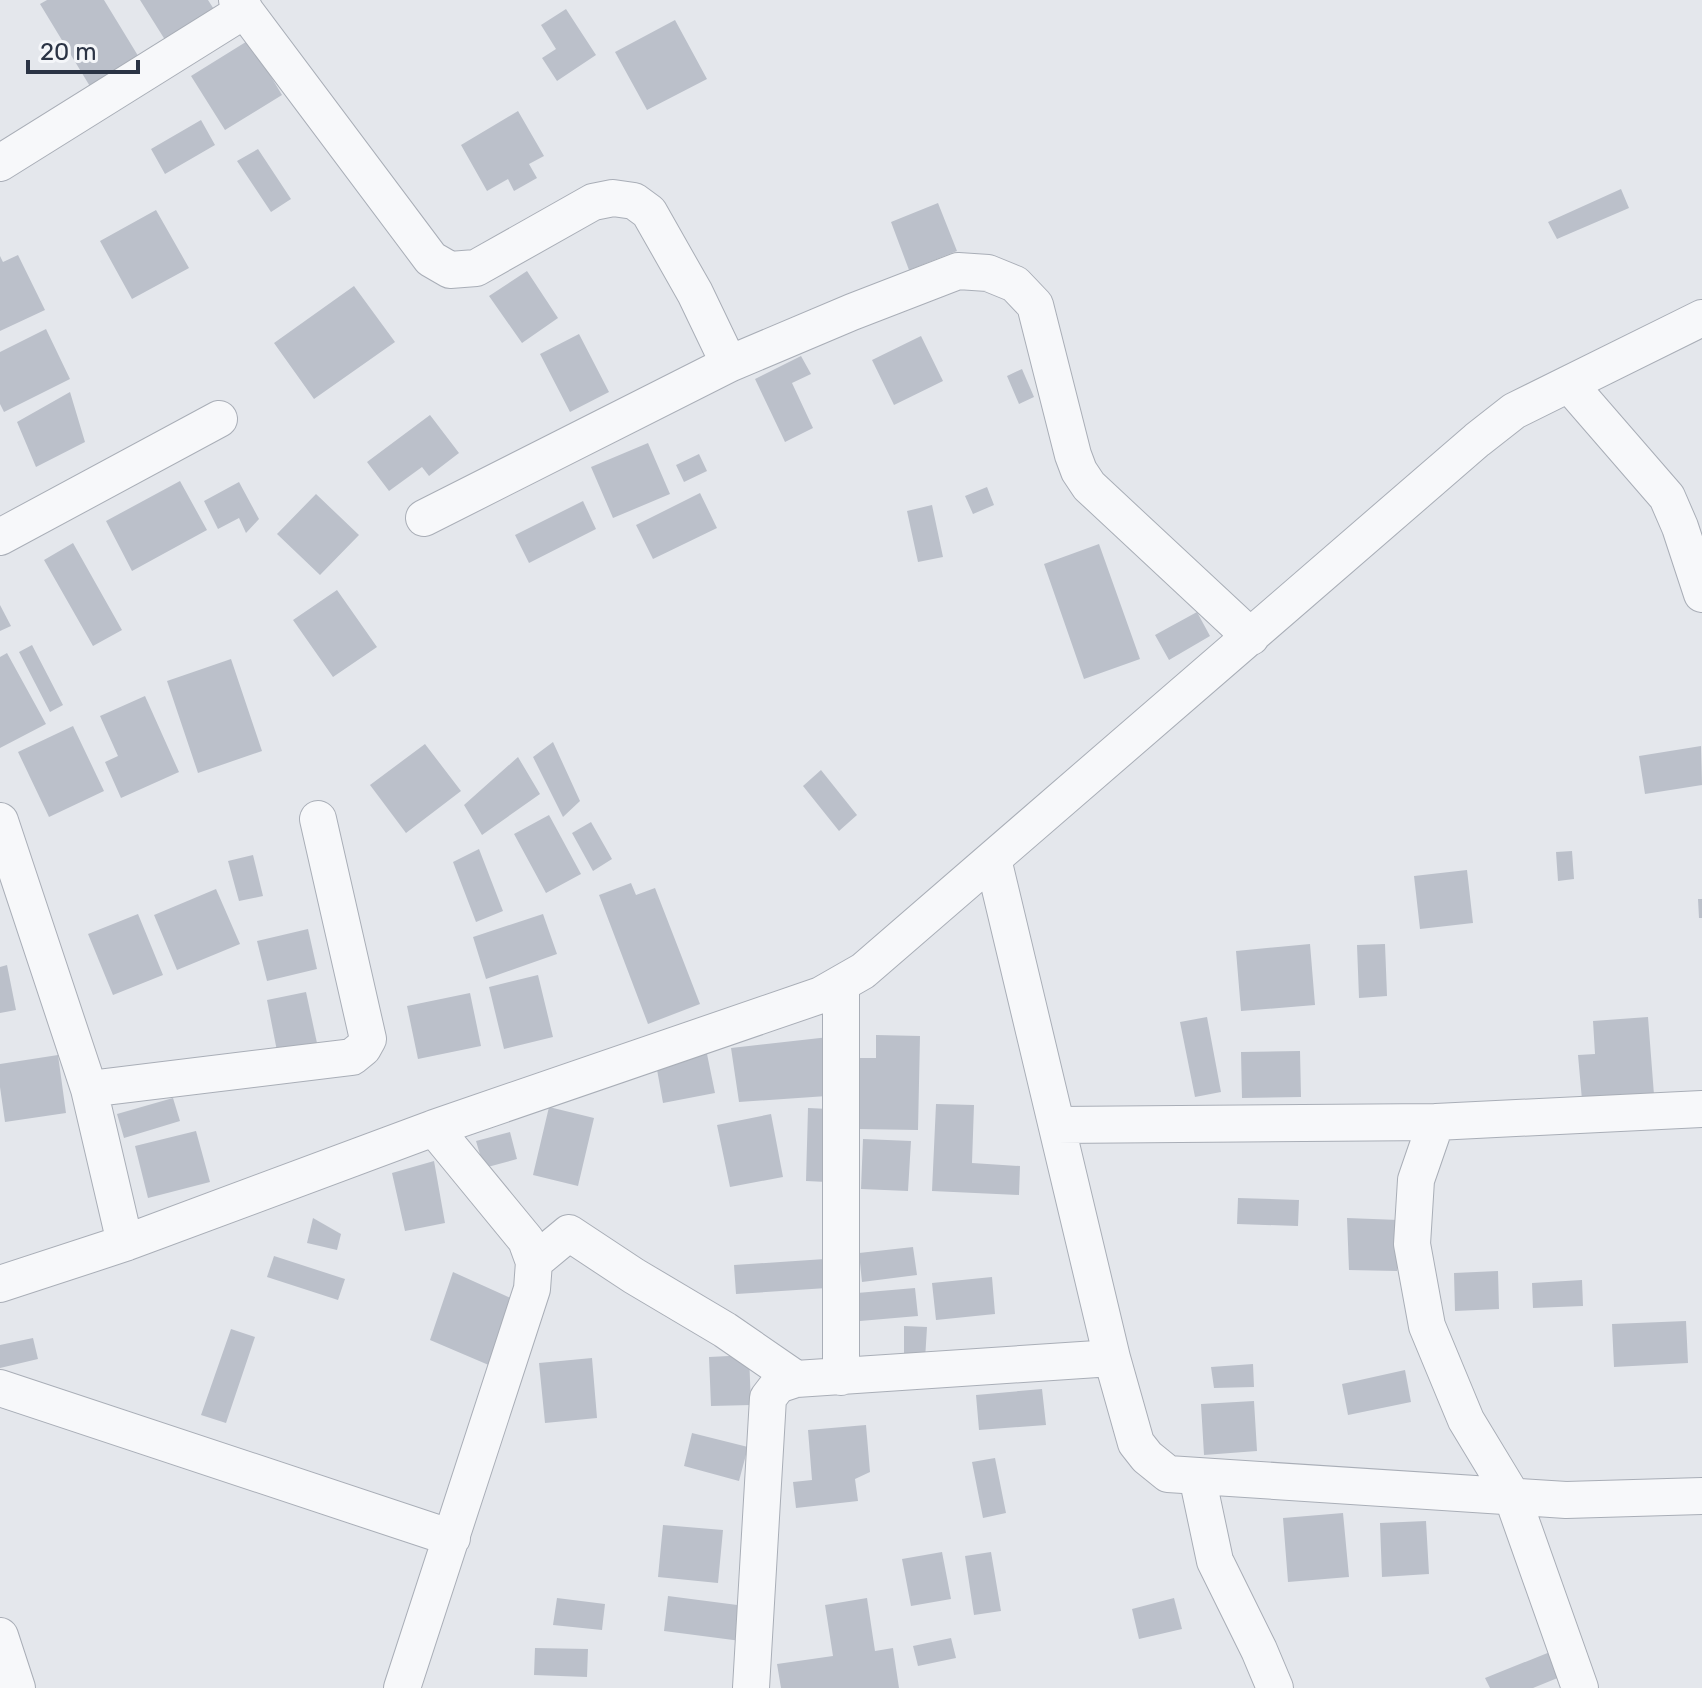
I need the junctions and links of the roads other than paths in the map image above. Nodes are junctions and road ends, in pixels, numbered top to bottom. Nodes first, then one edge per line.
1 (241, 5) edge
2 (0, 163) edge
3 (1702, 318) edge
4 (729, 364) junction
5 (1569, 384) junction
6 (219, 419) dead end
7 (424, 518) dead end
8 (0, 537) edge
9 (1702, 594) edge
10 (1251, 637) junction
11 (318, 819) dead end
12 (0, 821) edge
13 (993, 859) junction
14 (841, 984) junction
15 (89, 1089) junction
16 (1702, 1109) edge
17 (1436, 1122) junction
18 (1057, 1125) junction
19 (434, 1128) junction
20 (125, 1243) junction
21 (534, 1262) junction
22 (0, 1284) edge
23 (1112, 1358) junction
24 (841, 1377) junction
25 (796, 1379) junction
26 (0, 1388) edge
27 (1197, 1476) junction
28 (1512, 1496) junction
29 (1702, 1496) edge
30 (452, 1538) junction
31 (0, 1636) edge
32 (17, 1688) edge
33 (402, 1688) edge
34 (751, 1688) edge
35 (1275, 1688) edge
36 (1580, 1688) edge

1 - 2 street
1 - 4 street
3 - 5 street
4 - 7 street
4 - 10 street
5 - 9 street
5 - 10 street
6 - 8 street
10 - 13 street
11 - 15 street
12 - 15 street
13 - 14 street
13 - 18 street
14 - 19 street
14 - 24 street
15 - 20 street
16 - 17 street
17 - 18 street
17 - 28 street
18 - 23 street
19 - 20 street
19 - 21 street
20 - 22 street
21 - 25 street
21 - 30 street
23 - 24 street
23 - 27 street
24 - 25 street
25 - 34 street
26 - 30 street
27 - 28 street
27 - 35 street
28 - 29 street
28 - 36 street
30 - 33 street
31 - 32 street

